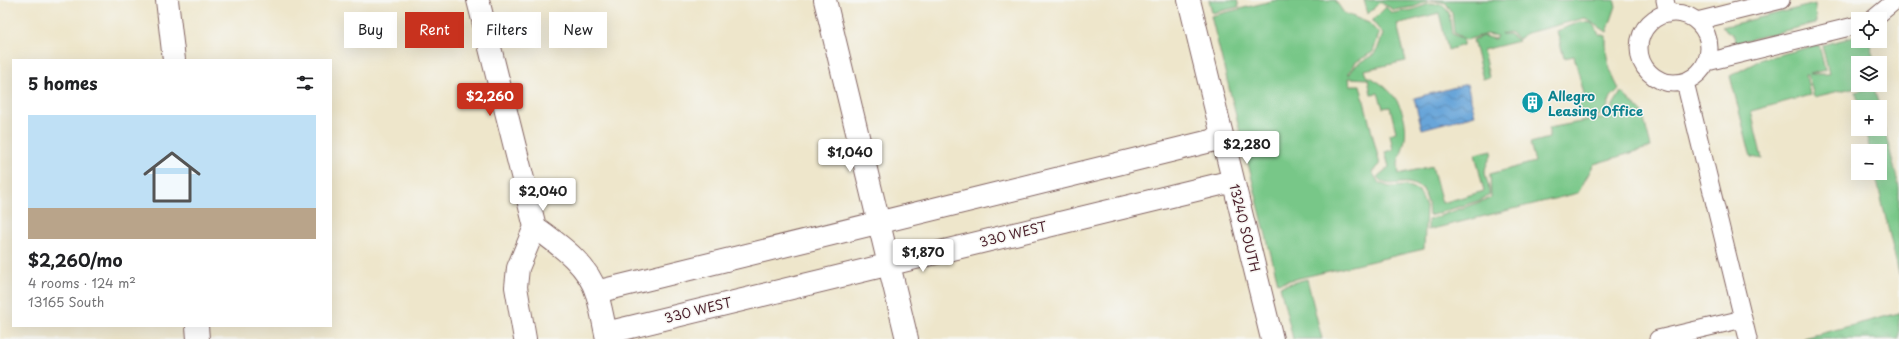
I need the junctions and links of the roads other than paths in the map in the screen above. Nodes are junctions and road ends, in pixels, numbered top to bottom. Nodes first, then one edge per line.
1 (167, 0) edge
2 (478, 0) edge
3 (825, 0) edge
4 (1189, 0) edge
5 (1781, 0) edge
6 (1896, 0) edge
7 (1666, 7) edge
8 (1881, 12) edge
9 (1696, 21) junction
10 (1851, 27) edge
11 (174, 59) edge
12 (1707, 62) junction
13 (1685, 82) junction
14 (1223, 138) junction
15 (1233, 181) junction
16 (880, 222) junction
17 (534, 227) junction
18 (889, 264) junction
19 (596, 292) junction
20 (1743, 318) junction
21 (197, 327) edge
22 (606, 336) edge
23 (198, 339) edge
24 (525, 339) edge
25 (907, 339) edge
26 (1272, 339) edge
27 (1658, 339) edge
28 (1748, 339) edge

1 - 11 street
2 - 17 street
3 - 16 street
4 - 14 street, 13240 SOUTH
5 - 9 lane
6 - 8 lane
7 - 9 lane
7 - 13 lane
9 - 12 lane
10 - 12 lane
12 - 13 lane
13 - 20 lane
14 - 15 street, 13240 SOUTH
14 - 16 street
15 - 18 street, 330 WEST
15 - 26 street, 13240 SOUTH
16 - 18 street
16 - 19 street
17 - 19 street
17 - 24 street
18 - 22 street, 330 WEST
18 - 25 street
19 - 22 street
20 - 27 lane
20 - 28 lane
21 - 23 street

